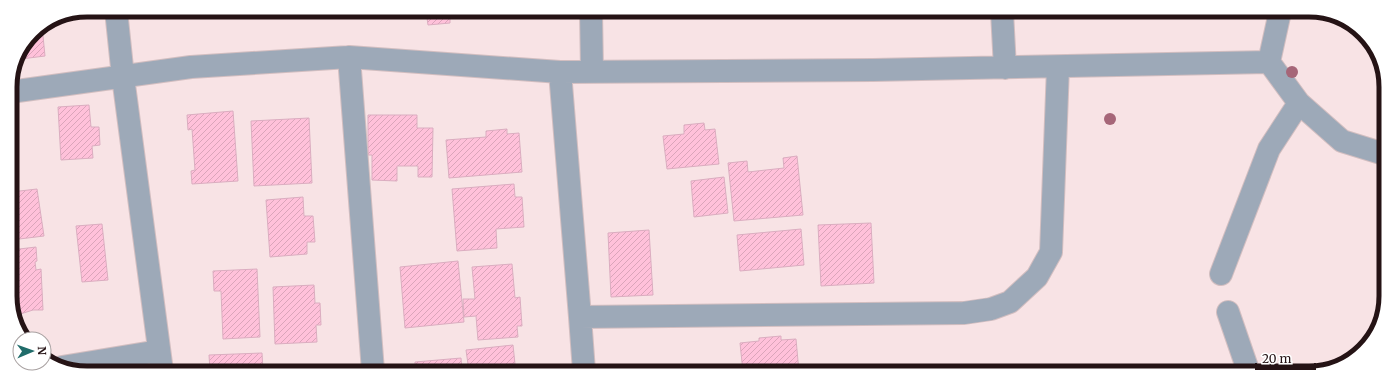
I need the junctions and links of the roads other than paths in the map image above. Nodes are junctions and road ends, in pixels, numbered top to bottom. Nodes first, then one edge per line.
1 (117, 17) edge
2 (592, 17) edge
3 (1002, 17) edge
4 (1279, 17) edge
5 (349, 57) junction
6 (1269, 62) junction
7 (1058, 67) junction
8 (1005, 68) junction
9 (560, 72) junction
10 (592, 72) junction
11 (123, 77) junction
12 (17, 91) edge
13 (1299, 103) junction
14 (1379, 152) edge
15 (1221, 274) dead end
16 (1228, 312) dead end
17 (580, 317) junction
18 (161, 361) edge
19 (83, 366) edge
20 (373, 366) edge
21 (584, 366) edge
22 (1247, 366) edge

1 - 11 street
2 - 10 street
3 - 8 street
4 - 6 street
5 - 9 street
5 - 11 street
5 - 20 street
6 - 7 street
6 - 13 street
7 - 8 street
7 - 17 street
8 - 10 street
9 - 10 street
9 - 17 street
11 - 12 street
11 - 18 street
13 - 14 street
13 - 15 street
16 - 22 street
17 - 21 street
18 - 19 street

